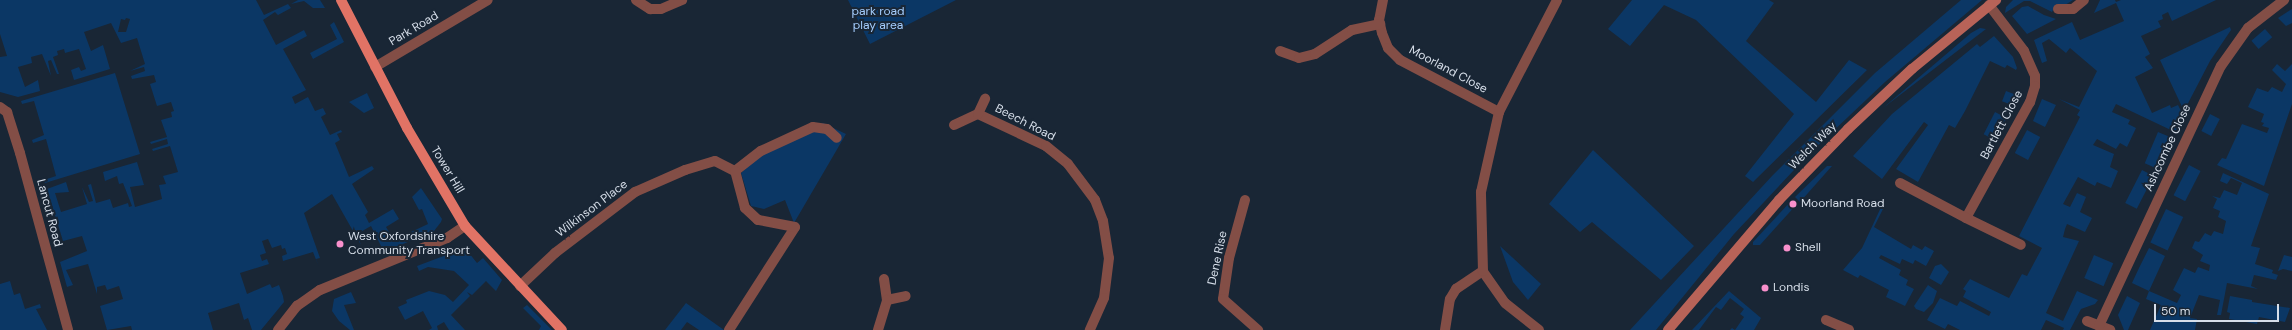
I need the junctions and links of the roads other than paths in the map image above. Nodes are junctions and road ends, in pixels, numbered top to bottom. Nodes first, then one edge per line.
1 (341, 0) edge
2 (488, 0) edge
3 (636, 0) edge
4 (682, 0) edge
5 (1383, 0) edge
6 (1557, 0) edge
7 (2084, 0) edge
8 (2284, 0) edge
9 (1993, 3) edge
10 (2058, 9) dead end
11 (1380, 24) junction
12 (1280, 51) dead end
13 (375, 67) junction
14 (985, 100) dead end
15 (0, 107) edge
16 (1499, 112) junction
17 (978, 114) junction
18 (954, 125) dead end
19 (837, 138) dead end
20 (735, 171) junction
21 (1900, 184) dead end
22 (1245, 200) dead end
23 (1966, 218) junction
24 (465, 226) junction
25 (2021, 245) dead end
26 (1484, 271) junction
27 (884, 279) dead end
28 (520, 286) junction
29 (906, 296) dead end
30 (887, 300) junction
31 (1826, 320) dead end
32 (2087, 321) dead end
33 (2099, 326) junction
34 (68, 330) edge
35 (278, 330) edge
36 (562, 330) edge
37 (729, 330) edge
38 (878, 330) edge
39 (1090, 330) edge
40 (1258, 330) edge
41 (1445, 330) edge
42 (1539, 330) edge
43 (1668, 330) edge
44 (1849, 330) edge
45 (2110, 330) edge

1 - 13 main road, Tower Hill
2 - 13 street, Park Road
3 - 4 street
5 - 11 street, Moorland Close
6 - 16 street
7 - 10 street
8 - 33 street, Ashcombe Close
9 - 23 street, Bartlett Close
9 - 43 street, Welch Way
11 - 12 street
11 - 16 street, Moorland Close
13 - 24 main road, Tower Hill
14 - 17 street, Beech Road
15 - 34 street, Lancut Road
16 - 26 street
17 - 18 street, Beech Road
17 - 39 street, Beech Road
19 - 20 street
20 - 28 street, Wilkinson Place
20 - 37 street
21 - 23 street
22 - 40 street, Dene Rise
23 - 25 street
24 - 28 main road, Tower Hill
24 - 35 street
26 - 41 street
26 - 42 street
27 - 30 street
28 - 36 main road, Tower Hill
29 - 30 street
30 - 38 street
31 - 44 street
32 - 33 street
33 - 45 street

